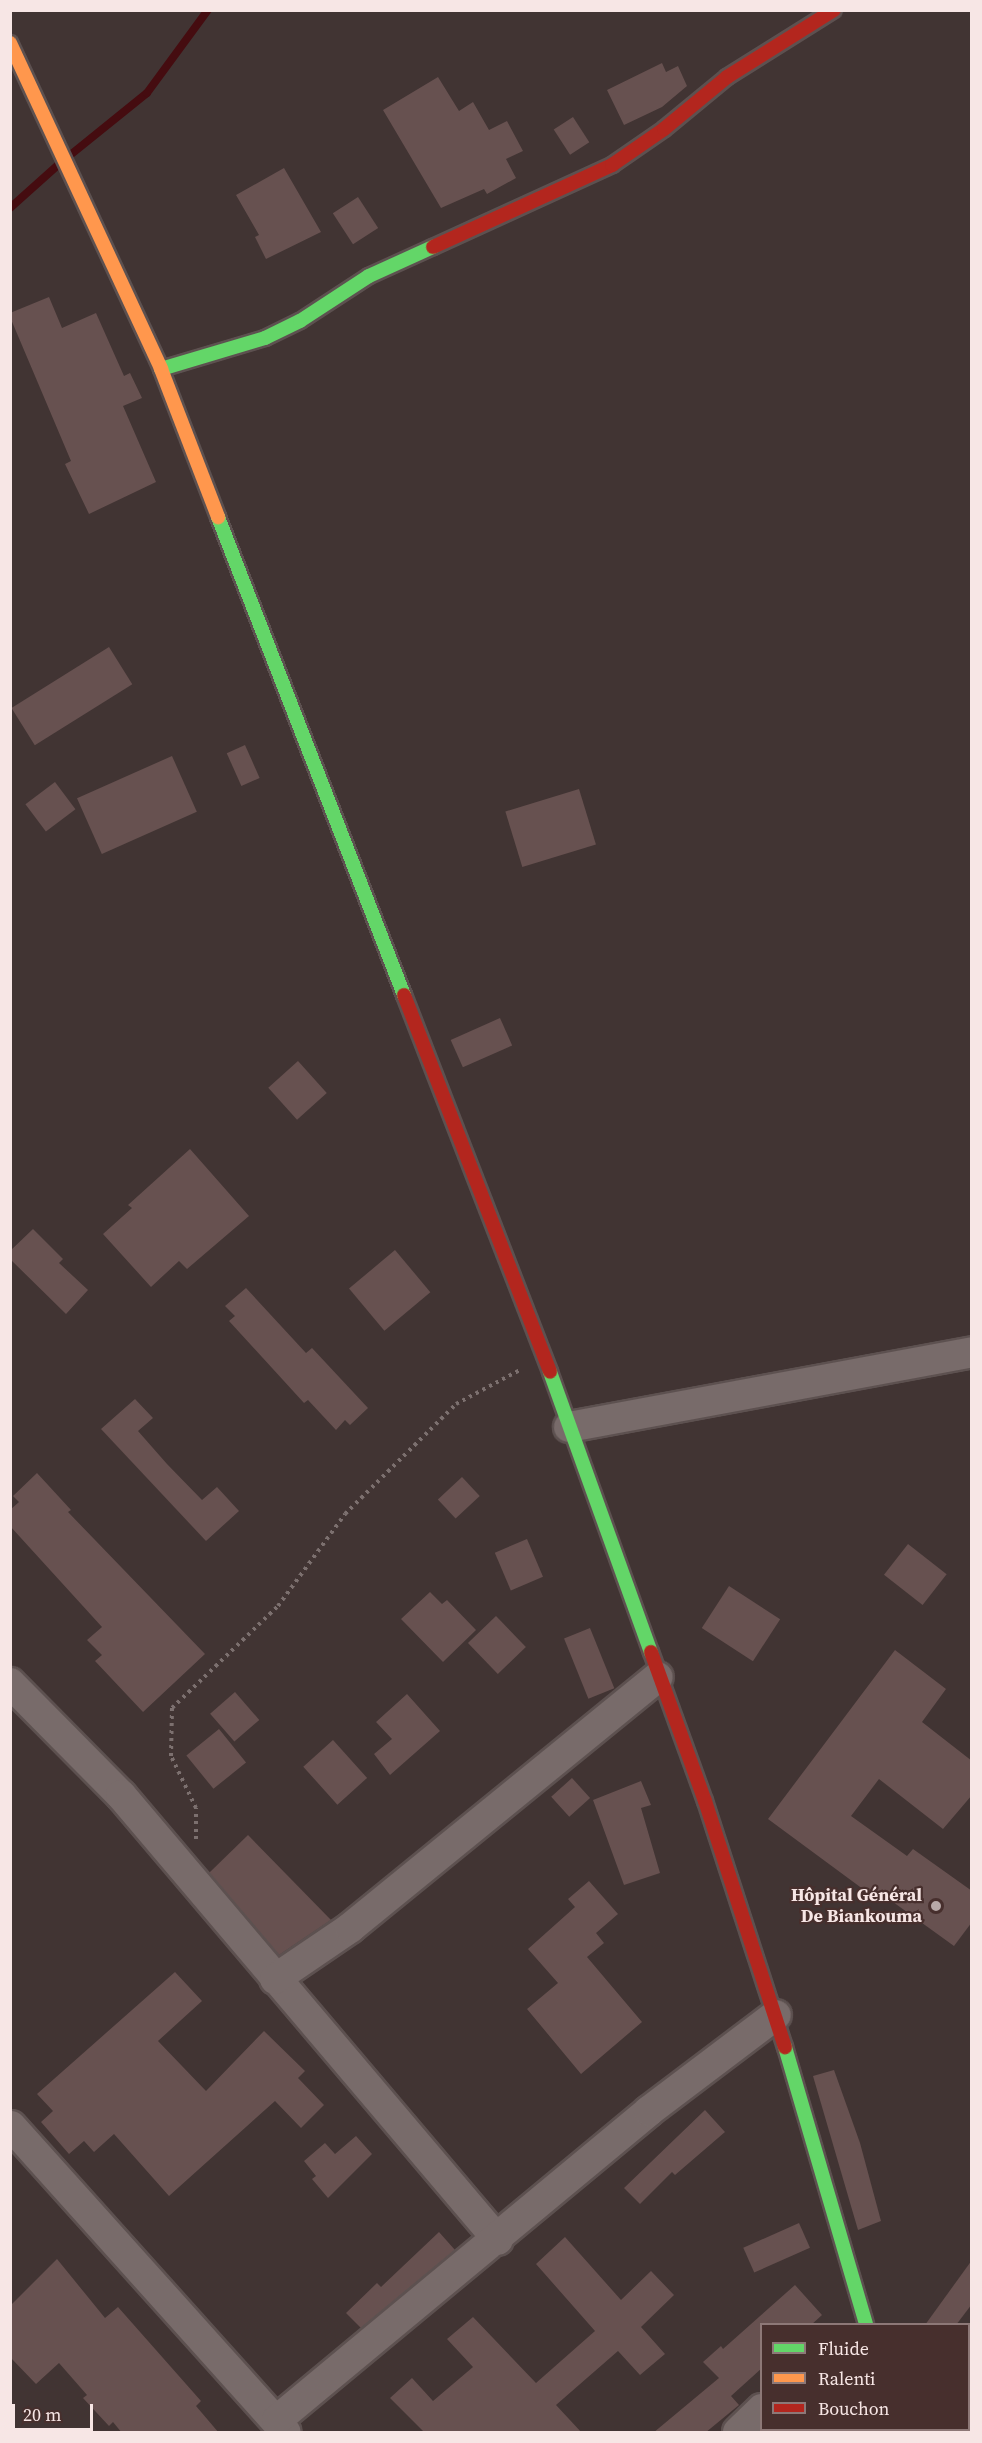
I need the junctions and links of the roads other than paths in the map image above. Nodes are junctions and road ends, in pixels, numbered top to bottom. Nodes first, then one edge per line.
1 (834, 10) edge
2 (10, 43) edge
3 (161, 369) junction
4 (972, 1352) edge
5 (569, 1427) junction
6 (658, 1677) junction
7 (10, 1683) edge
8 (275, 1979) junction
9 (776, 2015) junction
10 (11, 2126) edge
11 (498, 2240) junction
12 (859, 2320) edge
13 (760, 2411) edge
14 (282, 2426) edge
15 (738, 2433) edge

1 - 3 street
2 - 3 street
3 - 5 street
4 - 5 street
5 - 6 street
6 - 8 street
6 - 9 street
7 - 8 street
8 - 11 street
9 - 11 street
9 - 12 street
10 - 14 street
11 - 14 street
13 - 15 street

